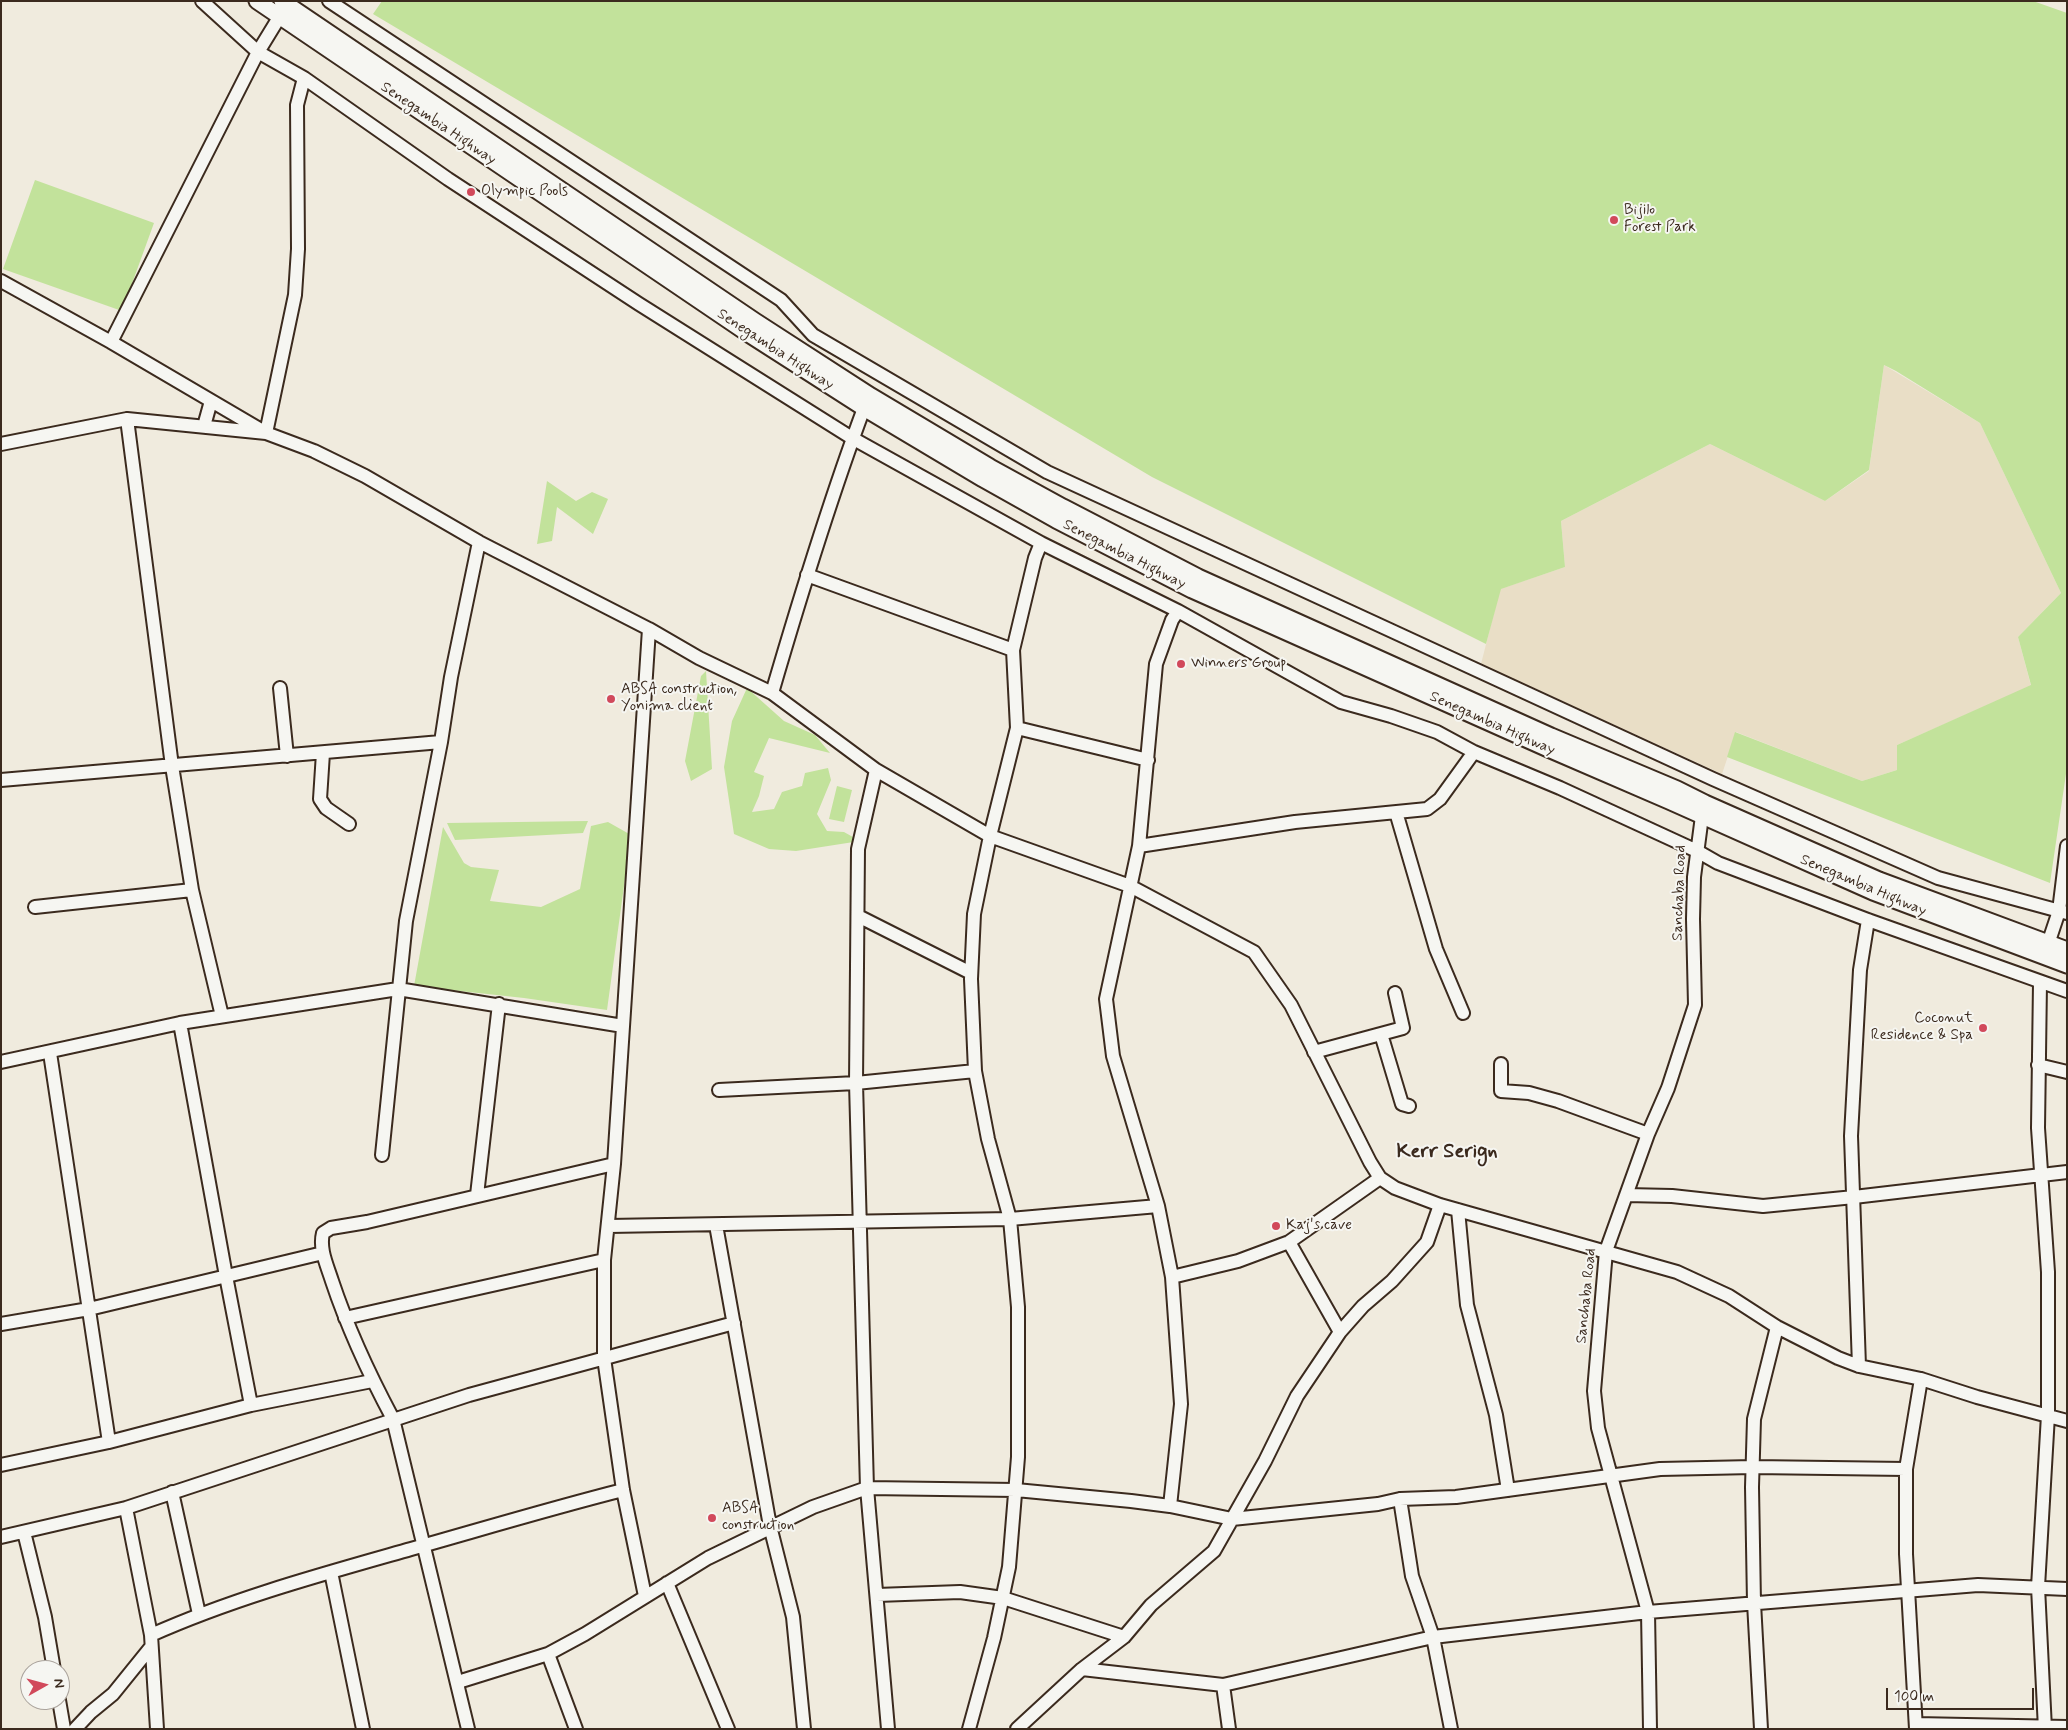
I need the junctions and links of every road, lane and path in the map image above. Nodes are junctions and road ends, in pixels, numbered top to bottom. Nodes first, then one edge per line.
1 (202, 1) edge
2 (257, 1) edge
3 (329, 1) edge
4 (281, 9) edge
5 (258, 52) junction
6 (304, 78) junction
7 (1, 281) edge
8 (111, 342) junction
9 (211, 401) junction
10 (864, 408) junction
11 (127, 419) junction
12 (204, 426) junction
13 (266, 433) junction
14 (852, 438) junction
15 (1, 444) edge
16 (479, 542) junction
17 (1041, 543) junction
18 (807, 575) junction
19 (1178, 611) junction
20 (649, 630) junction
21 (1013, 650) junction
22 (280, 688) dead end
23 (772, 693) junction
24 (1017, 728) junction
25 (441, 742) junction
26 (1474, 752) junction
27 (323, 753) junction
28 (287, 756) junction
29 (1148, 760) junction
30 (172, 766) junction
31 (876, 770) junction
32 (1, 780) edge
33 (1396, 812) junction
34 (1702, 816) junction
35 (349, 824) dead end
36 (990, 836) junction
37 (1139, 846) junction
38 (2067, 846) edge
39 (1697, 851) junction
40 (1130, 886) junction
41 (192, 890) junction
42 (36, 907) dead end
43 (2063, 912) edge
44 (858, 916) junction
45 (1868, 920) junction
46 (2048, 944) junction
47 (2067, 950) edge
48 (2067, 965) edge
49 (972, 974) junction
50 (2040, 983) junction
51 (398, 989) junction
52 (2067, 991) edge
53 (1395, 993) dead end
54 (499, 1004) junction
55 (1463, 1013) dead end
56 (222, 1016) junction
57 (180, 1023) junction
58 (623, 1026) junction
59 (1381, 1034) junction
60 (1314, 1052) junction
61 (50, 1053) junction
62 (1, 1062) edge
63 (1501, 1064) dead end
64 (2038, 1065) junction
65 (975, 1071) junction
66 (2067, 1072) edge
67 (856, 1083) junction
68 (719, 1090) dead end
69 (1410, 1106) dead end
70 (1648, 1134) junction
71 (382, 1156) dead end
72 (614, 1164) junction
73 (2067, 1172) edge
74 (2042, 1174) junction
75 (1380, 1178) junction
76 (477, 1195) junction
77 (1626, 1195) junction
78 (1854, 1197) junction
79 (1440, 1205) junction
80 (1158, 1206) junction
81 (1458, 1210) junction
82 (1010, 1219) junction
83 (861, 1221) junction
84 (716, 1225) junction
85 (609, 1226) junction
86 (1289, 1242) junction
87 (1606, 1251) junction
88 (323, 1253) junction
89 (604, 1260) junction
90 (226, 1276) junction
91 (1172, 1276) junction
92 (89, 1309) junction
93 (345, 1318) junction
94 (734, 1323) junction
95 (1, 1324) edge
96 (1777, 1327) junction
97 (1340, 1332) junction
98 (604, 1358) junction
99 (1859, 1366) junction
100 (1921, 1379) junction
101 (372, 1381) junction
102 (252, 1406) junction
103 (2048, 1415) junction
104 (393, 1419) junction
105 (2067, 1421) edge
106 (109, 1442) junction
107 (1, 1465) edge
108 (1753, 1467) junction
109 (1906, 1470) junction
110 (1610, 1477) junction
111 (868, 1488) junction
112 (623, 1490) junction
113 (1016, 1490) junction
114 (1508, 1490) junction
115 (172, 1492) junction
116 (1400, 1499) junction
117 (1170, 1506) junction
118 (126, 1508) junction
119 (1232, 1519) junction
120 (770, 1526) junction
121 (24, 1532) junction
122 (1, 1537) edge
123 (424, 1546) junction
124 (331, 1572) junction
125 (666, 1583) junction
126 (2038, 1587) junction
127 (2067, 1589) edge
128 (1909, 1590) junction
129 (877, 1595) junction
130 (645, 1596) junction
131 (1003, 1598) junction
132 (1754, 1603) junction
133 (1648, 1612) junction
134 (199, 1614) junction
135 (1124, 1637) junction
136 (1433, 1637) junction
137 (151, 1641) junction
138 (548, 1654) junction
139 (52, 1660) edge
140 (1082, 1669) junction
141 (458, 1682) junction
142 (1223, 1685) junction
143 (61, 1710) edge
144 (1916, 1727) edge
145 (2067, 1727) edge
146 (2045, 1728) edge
147 (64, 1729) edge
148 (75, 1729) edge
149 (157, 1729) edge
150 (363, 1729) edge
151 (468, 1729) edge
152 (576, 1729) edge
153 (728, 1729) edge
154 (804, 1729) edge
155 (888, 1729) edge
156 (969, 1729) edge
157 (1017, 1729) edge
158 (1229, 1729) edge
159 (1451, 1729) edge
160 (1650, 1729) edge
161 (1761, 1729) edge

1 - 5 street
2 - 4 main road, Senegambia Highway
3 - 43 street
4 - 5 street
4 - 10 main road, Senegambia Highway
4 - 46 main road, Senegambia Highway
5 - 6 street
5 - 8 street
6 - 13 street
6 - 14 street
7 - 8 street
8 - 9 street
9 - 12 street
9 - 13 street
10 - 14 street
10 - 34 main road, Senegambia Highway
11 - 12 street
11 - 15 street
11 - 30 street
12 - 13 street
13 - 16 street
14 - 17 street
14 - 18 street
16 - 20 street
16 - 25 street
17 - 19 street
17 - 21 street
18 - 21 street
18 - 23 street
19 - 26 street
19 - 29 street
20 - 23 street
20 - 58 street
21 - 24 street
22 - 28 street
23 - 31 street
24 - 29 street
24 - 36 street
25 - 27 street
25 - 51 street
26 - 33 street
26 - 39 street
27 - 28 street
27 - 35 street
28 - 30 street
29 - 37 street
30 - 32 street
30 - 41 street
31 - 36 street
31 - 44 street
33 - 37 street
33 - 55 street
34 - 39 street, Sanchaba Road
34 - 48 main road, Senegambia Highway
36 - 40 street
36 - 49 street
37 - 40 street
38 - 43 street
39 - 45 street
39 - 70 street, Sanchaba Road
40 - 60 street
40 - 80 street
41 - 42 street
41 - 56 street
43 - 46 street
44 - 49 street
44 - 67 street
45 - 50 street
45 - 78 street
46 - 47 main road, Senegambia Highway
49 - 65 street
50 - 52 street
50 - 64 street
51 - 54 street
51 - 56 street
51 - 71 street
53 - 59 street
54 - 58 street
54 - 76 street
56 - 57 street
57 - 61 street
57 - 90 street
58 - 72 street
59 - 60 street
59 - 69 street
60 - 75 street
61 - 62 street
61 - 92 street
63 - 70 street
64 - 66 street
64 - 74 street
65 - 67 street
65 - 82 street
67 - 68 street
67 - 83 street
70 - 77 street, Sanchaba Road
72 - 76 street
72 - 85 street
73 - 74 street
74 - 78 street
74 - 103 street
75 - 79 street
75 - 86 street
76 - 88 street
77 - 78 street
77 - 87 street, Sanchaba Road
78 - 99 street
79 - 81 street
79 - 97 street
80 - 82 street
80 - 91 street
81 - 87 street
81 - 114 street
82 - 83 street
82 - 113 street
83 - 84 street
83 - 111 street
84 - 85 street
84 - 94 street
85 - 89 street
86 - 91 street
86 - 97 street
87 - 96 street
87 - 110 street, Sanchaba Road
88 - 90 street
88 - 93 street
89 - 93 street
89 - 98 street
90 - 92 street
90 - 102 street
91 - 117 street
92 - 95 street
92 - 106 street
93 - 101 street
94 - 98 street
94 - 120 street
96 - 99 street
96 - 108 street
97 - 119 street
98 - 104 street
98 - 112 street
99 - 100 street
100 - 103 street
100 - 109 street
101 - 102 street
101 - 104 street
102 - 106 street
103 - 105 street
103 - 126 street
104 - 115 street
104 - 123 street
106 - 107 street
108 - 109 street
108 - 110 street
108 - 132 street
109 - 128 street
110 - 114 street
110 - 133 street, Sanchaba Road
111 - 113 street
111 - 120 street
111 - 129 street
112 - 123 street
112 - 130 street
113 - 117 street
113 - 131 street
114 - 116 street
115 - 118 street
115 - 134 street
116 - 119 street
116 - 136 street
117 - 119 street
118 - 121 street
118 - 137 street
119 - 135 street
120 - 125 street
120 - 154 street
121 - 122 street
121 - 139 street
123 - 124 street
123 - 141 street
124 - 134 street
124 - 150 street
125 - 130 street
125 - 153 street
126 - 127 street
126 - 128 street
126 - 146 street
128 - 132 street
128 - 144 street
129 - 131 street
129 - 155 street
130 - 138 street
131 - 135 street
131 - 156 street
132 - 133 street
132 - 161 street
133 - 136 street
133 - 160 street, Sanchaba Road
134 - 137 street
135 - 140 street
136 - 142 street
136 - 159 street
137 - 148 street
137 - 149 street
138 - 141 street
138 - 152 street
140 - 142 street
140 - 157 street
141 - 151 street
142 - 158 street
143 - 147 street
144 - 146 street
145 - 146 street

